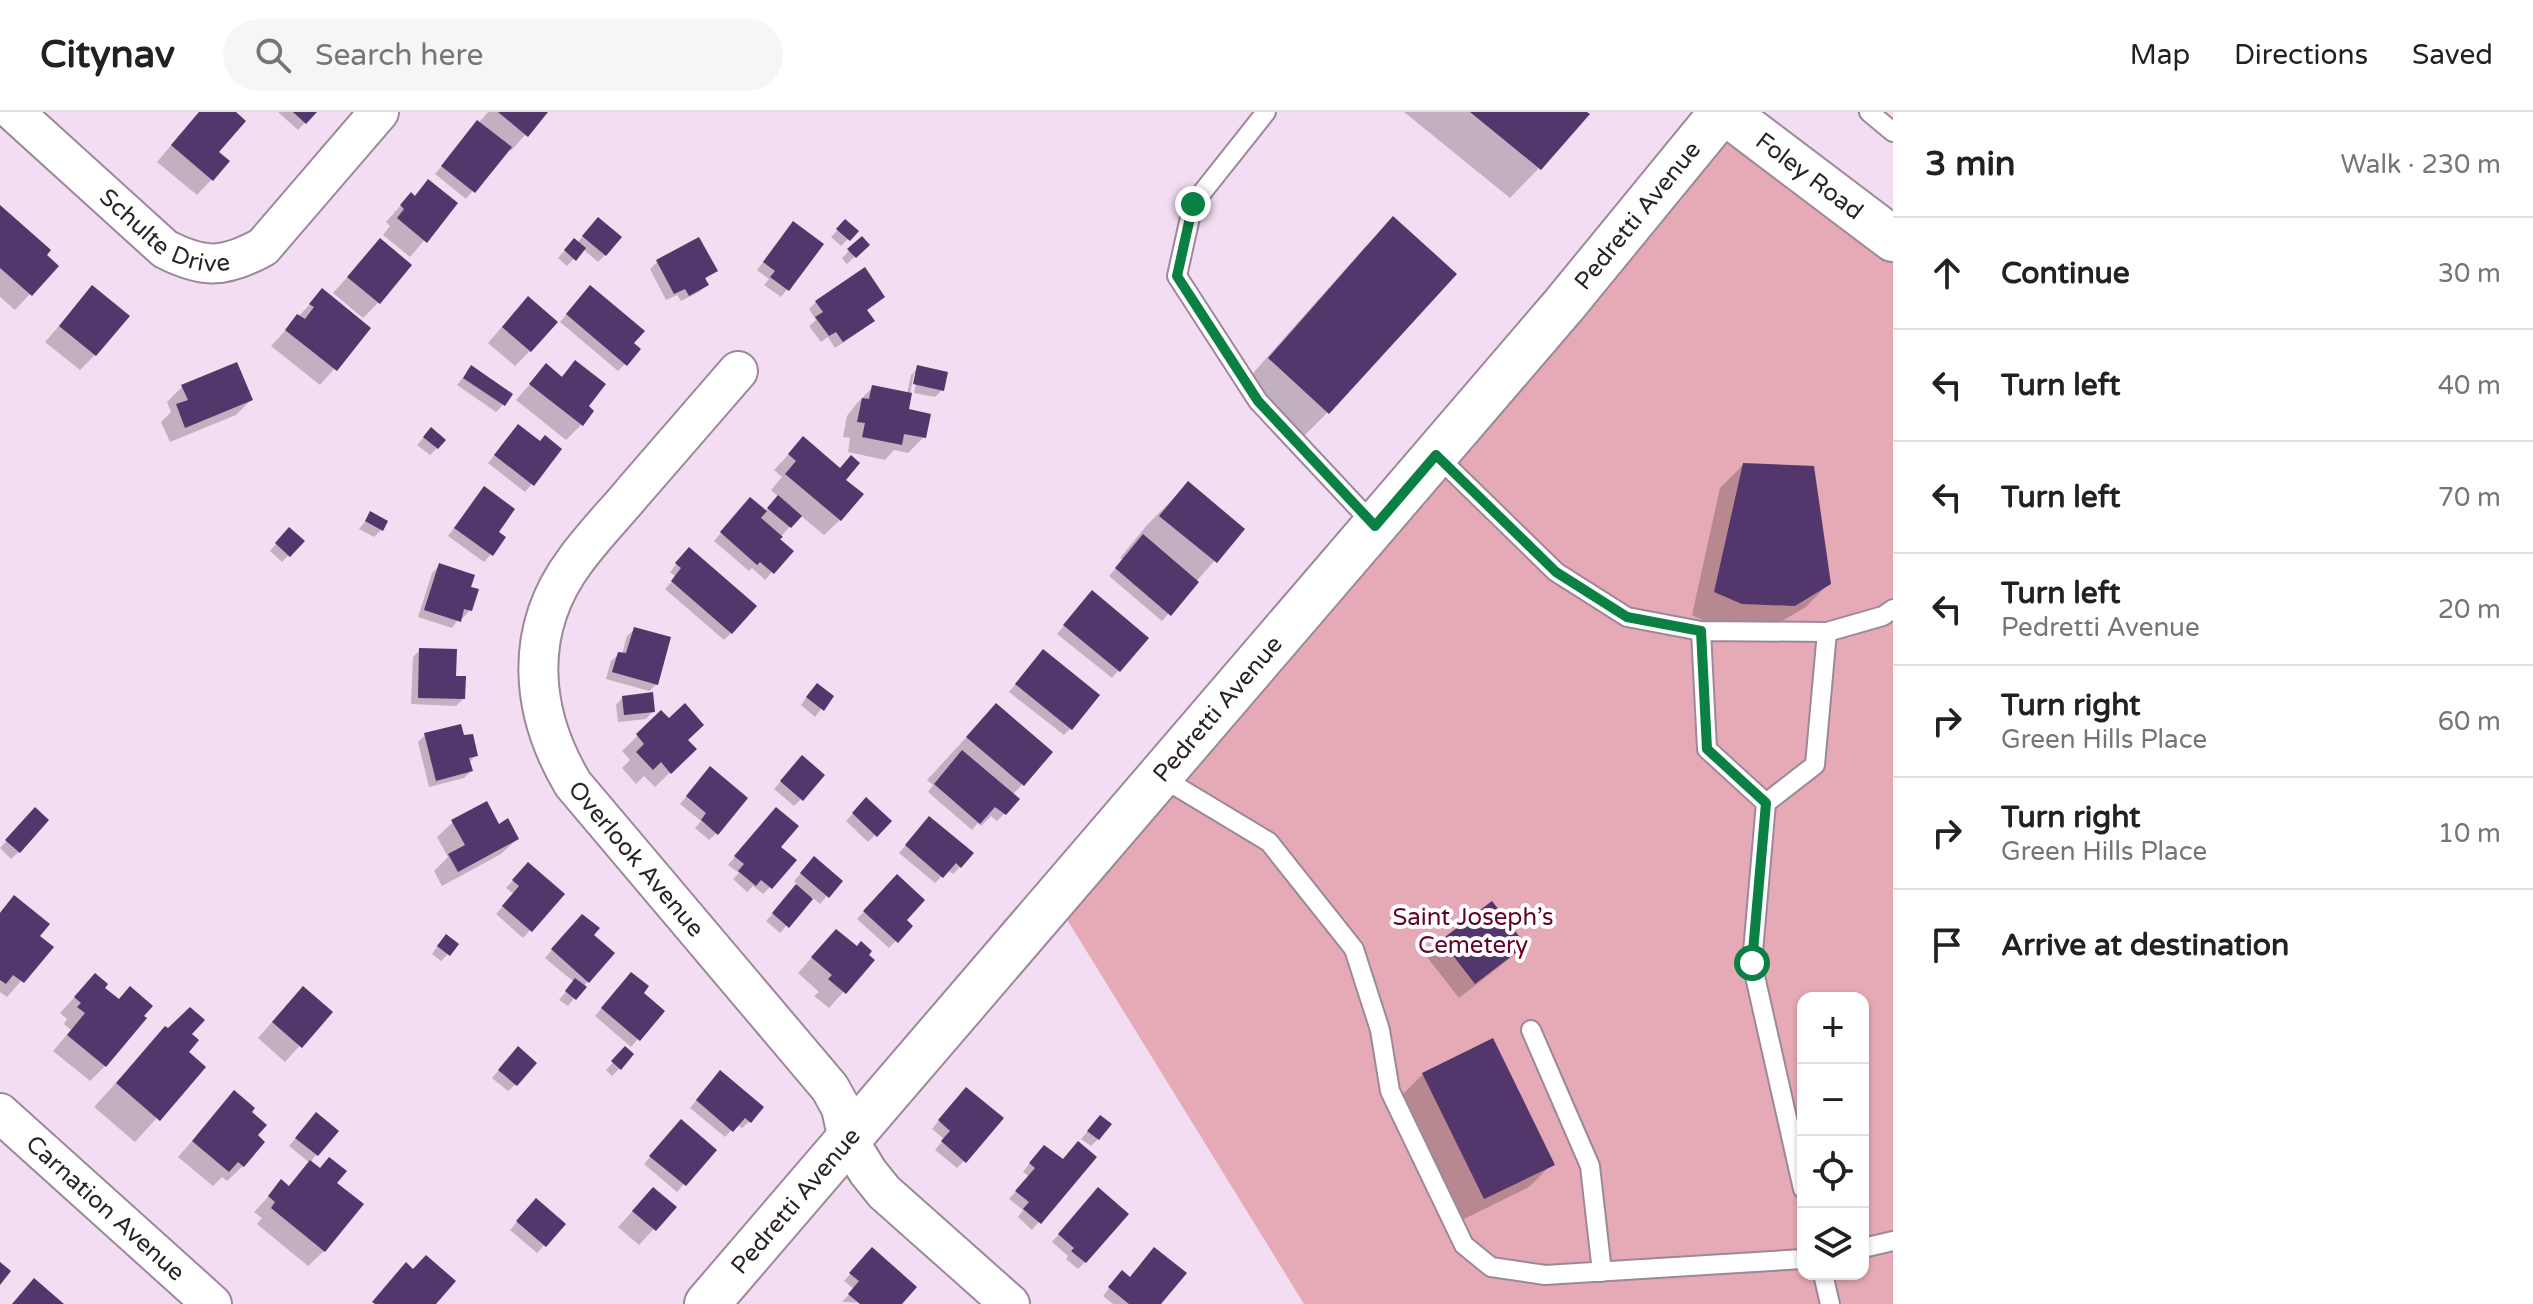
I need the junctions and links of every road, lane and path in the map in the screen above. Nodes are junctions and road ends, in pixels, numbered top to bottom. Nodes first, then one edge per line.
1 (14, 112) edge
2 (379, 112) edge
3 (1266, 112) edge
4 (1724, 112) edge
5 (1869, 112) edge
6 (1893, 132) edge
7 (1893, 239) edge
8 (738, 371) dead end
9 (1436, 455) junction
10 (1375, 526) junction
11 (1893, 609) edge
12 (1701, 631) junction
13 (1827, 632) junction
14 (1160, 776) junction
15 (1766, 803) junction
16 (1531, 1030) dead end
17 (0, 1113) edge
18 (848, 1140) junction
19 (1797, 1162) edge
20 (1893, 1241) edge
21 (1869, 1247) edge
22 (1797, 1259) edge
23 (1602, 1272) junction
24 (1824, 1280) edge
25 (212, 1304) edge
26 (707, 1304) edge
27 (1010, 1304) edge
28 (1830, 1304) edge

1 - 2 street, Schulte Drive
3 - 10 lane
4 - 7 street, Foley Road
4 - 9 street, Pedretti Avenue
5 - 6 lane
8 - 18 street, Overlook Avenue
9 - 10 street, Pedretti Avenue
9 - 12 lane
10 - 14 street, Pedretti Avenue
11 - 13 lane
12 - 13 lane
12 - 15 lane
13 - 15 lane
14 - 18 street, Pedretti Avenue
14 - 23 lane
15 - 19 lane
16 - 23 lane
17 - 25 street, Carnation Avenue
18 - 26 street, Pedretti Avenue
18 - 27 street, Overlook Avenue
20 - 21 lane
22 - 23 lane
24 - 28 lane

